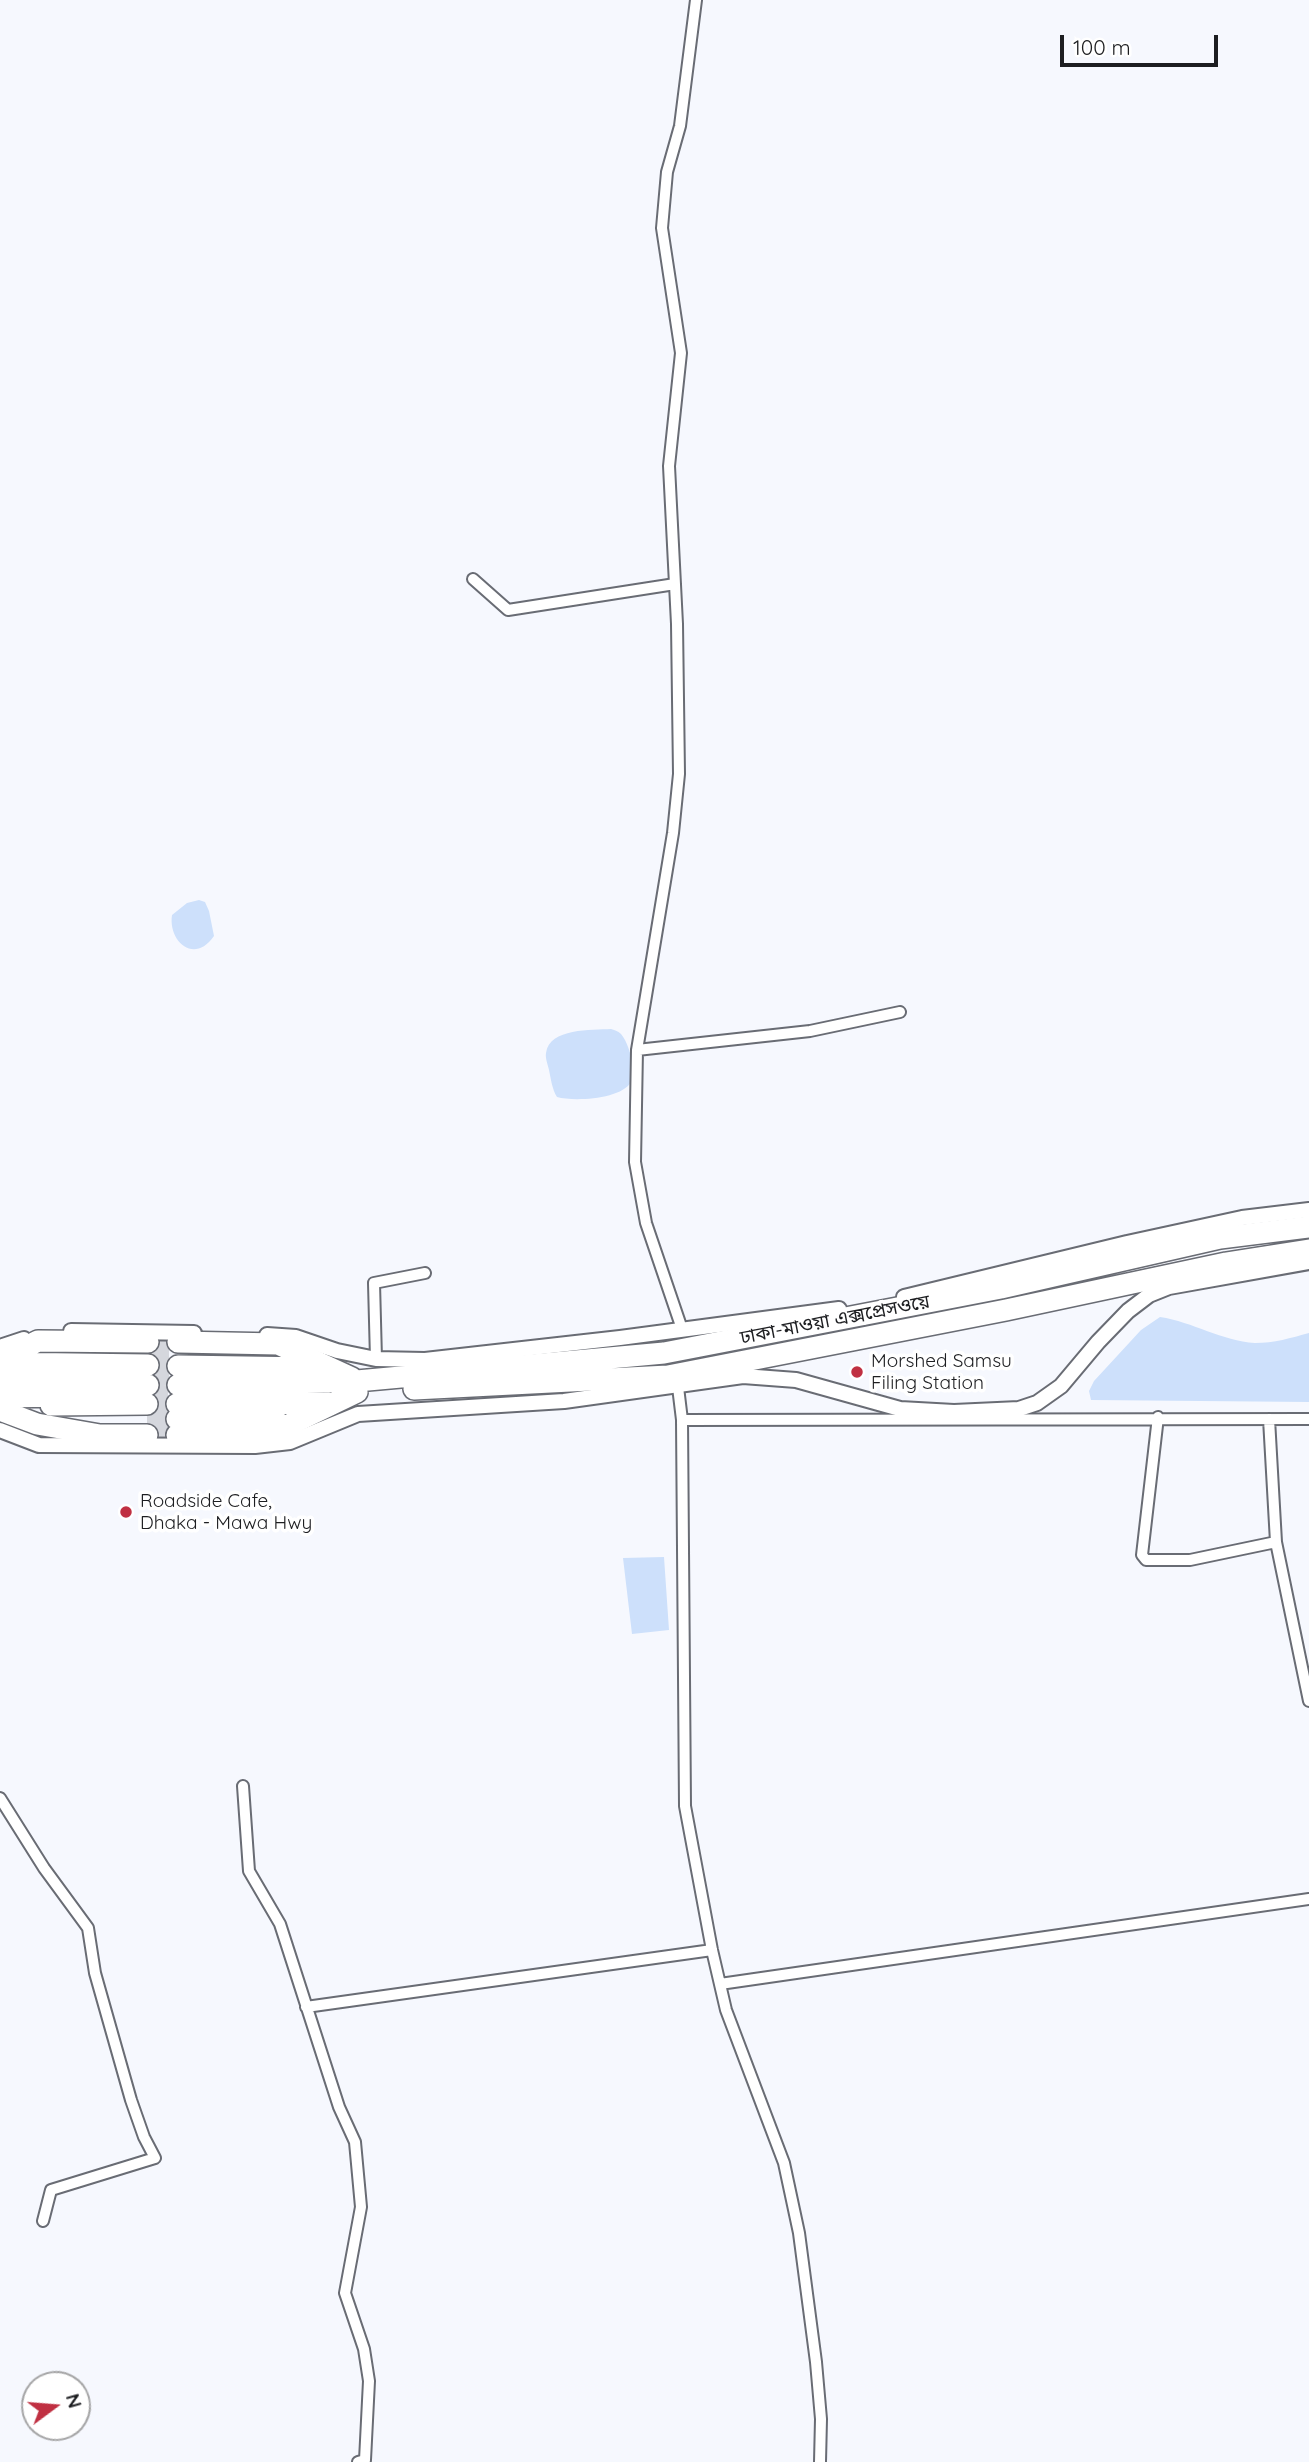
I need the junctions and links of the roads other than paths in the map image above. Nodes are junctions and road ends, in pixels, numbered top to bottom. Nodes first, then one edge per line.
1 (696, 0) edge
2 (473, 579) dead end
3 (675, 584) junction
4 (900, 1012) dead end
5 (638, 1050) junction
6 (1309, 1210) edge
7 (1309, 1227) edge
8 (1309, 1250) edge
9 (1309, 1262) edge
10 (425, 1273) dead end
11 (682, 1329) junction
12 (5, 1358) edge
13 (376, 1359) junction
14 (0, 1378) edge
15 (347, 1379) junction
16 (678, 1387) junction
17 (147, 1389) junction
18 (177, 1389) junction
19 (326, 1407) junction
20 (3, 1412) edge
21 (1158, 1417) junction
22 (1269, 1419) junction
23 (1309, 1419) edge
24 (682, 1420) junction
25 (1276, 1542) junction
26 (1309, 1701) edge
27 (243, 1786) dead end
28 (0, 1798) edge
29 (1309, 1899) edge
30 (712, 1950) junction
31 (720, 1984) junction
32 (306, 2007) junction
33 (43, 2221) dead end
34 (358, 2462) edge
35 (820, 2462) edge

1 - 3 street
2 - 3 street
3 - 5 street
4 - 5 street
5 - 11 street
6 - 11 street
7 - 15 highway, ঢাকা-মাওয়া এক্সপ্রেসওয়ে
8 - 15 highway, ঢাকা-মাওয়া এক্সপ্রেসওয়ে
9 - 16 street
10 - 13 street
11 - 13 street
12 - 13 street
12 - 17 highway
14 - 17 highway
15 - 18 highway, ঢাকা-মাওয়া এক্সপ্রেসওয়ে
15 - 18 highway, ঢাকা-মাওয়া এক্সপ্রেসওয়ে
15 - 18 highway, ঢাকা-মাওয়া এক্সপ্রেসওয়ে
15 - 19 highway, ঢাকা-মাওয়া এক্সপ্রেসওয়ে
16 - 20 street
16 - 24 street
17 - 20 highway
17 - 20 highway
18 - 19 highway, ঢাকা-মাওয়া এক্সপ্রেসওয়ে
18 - 19 highway, ঢাকা-মাওয়া এক্সপ্রেসওয়ে
21 - 22 street
21 - 24 street
21 - 25 street
22 - 23 street
22 - 25 street
24 - 30 street
25 - 26 street
27 - 32 street
28 - 33 street
29 - 31 street
30 - 31 street
30 - 32 street
31 - 35 street
32 - 34 street

